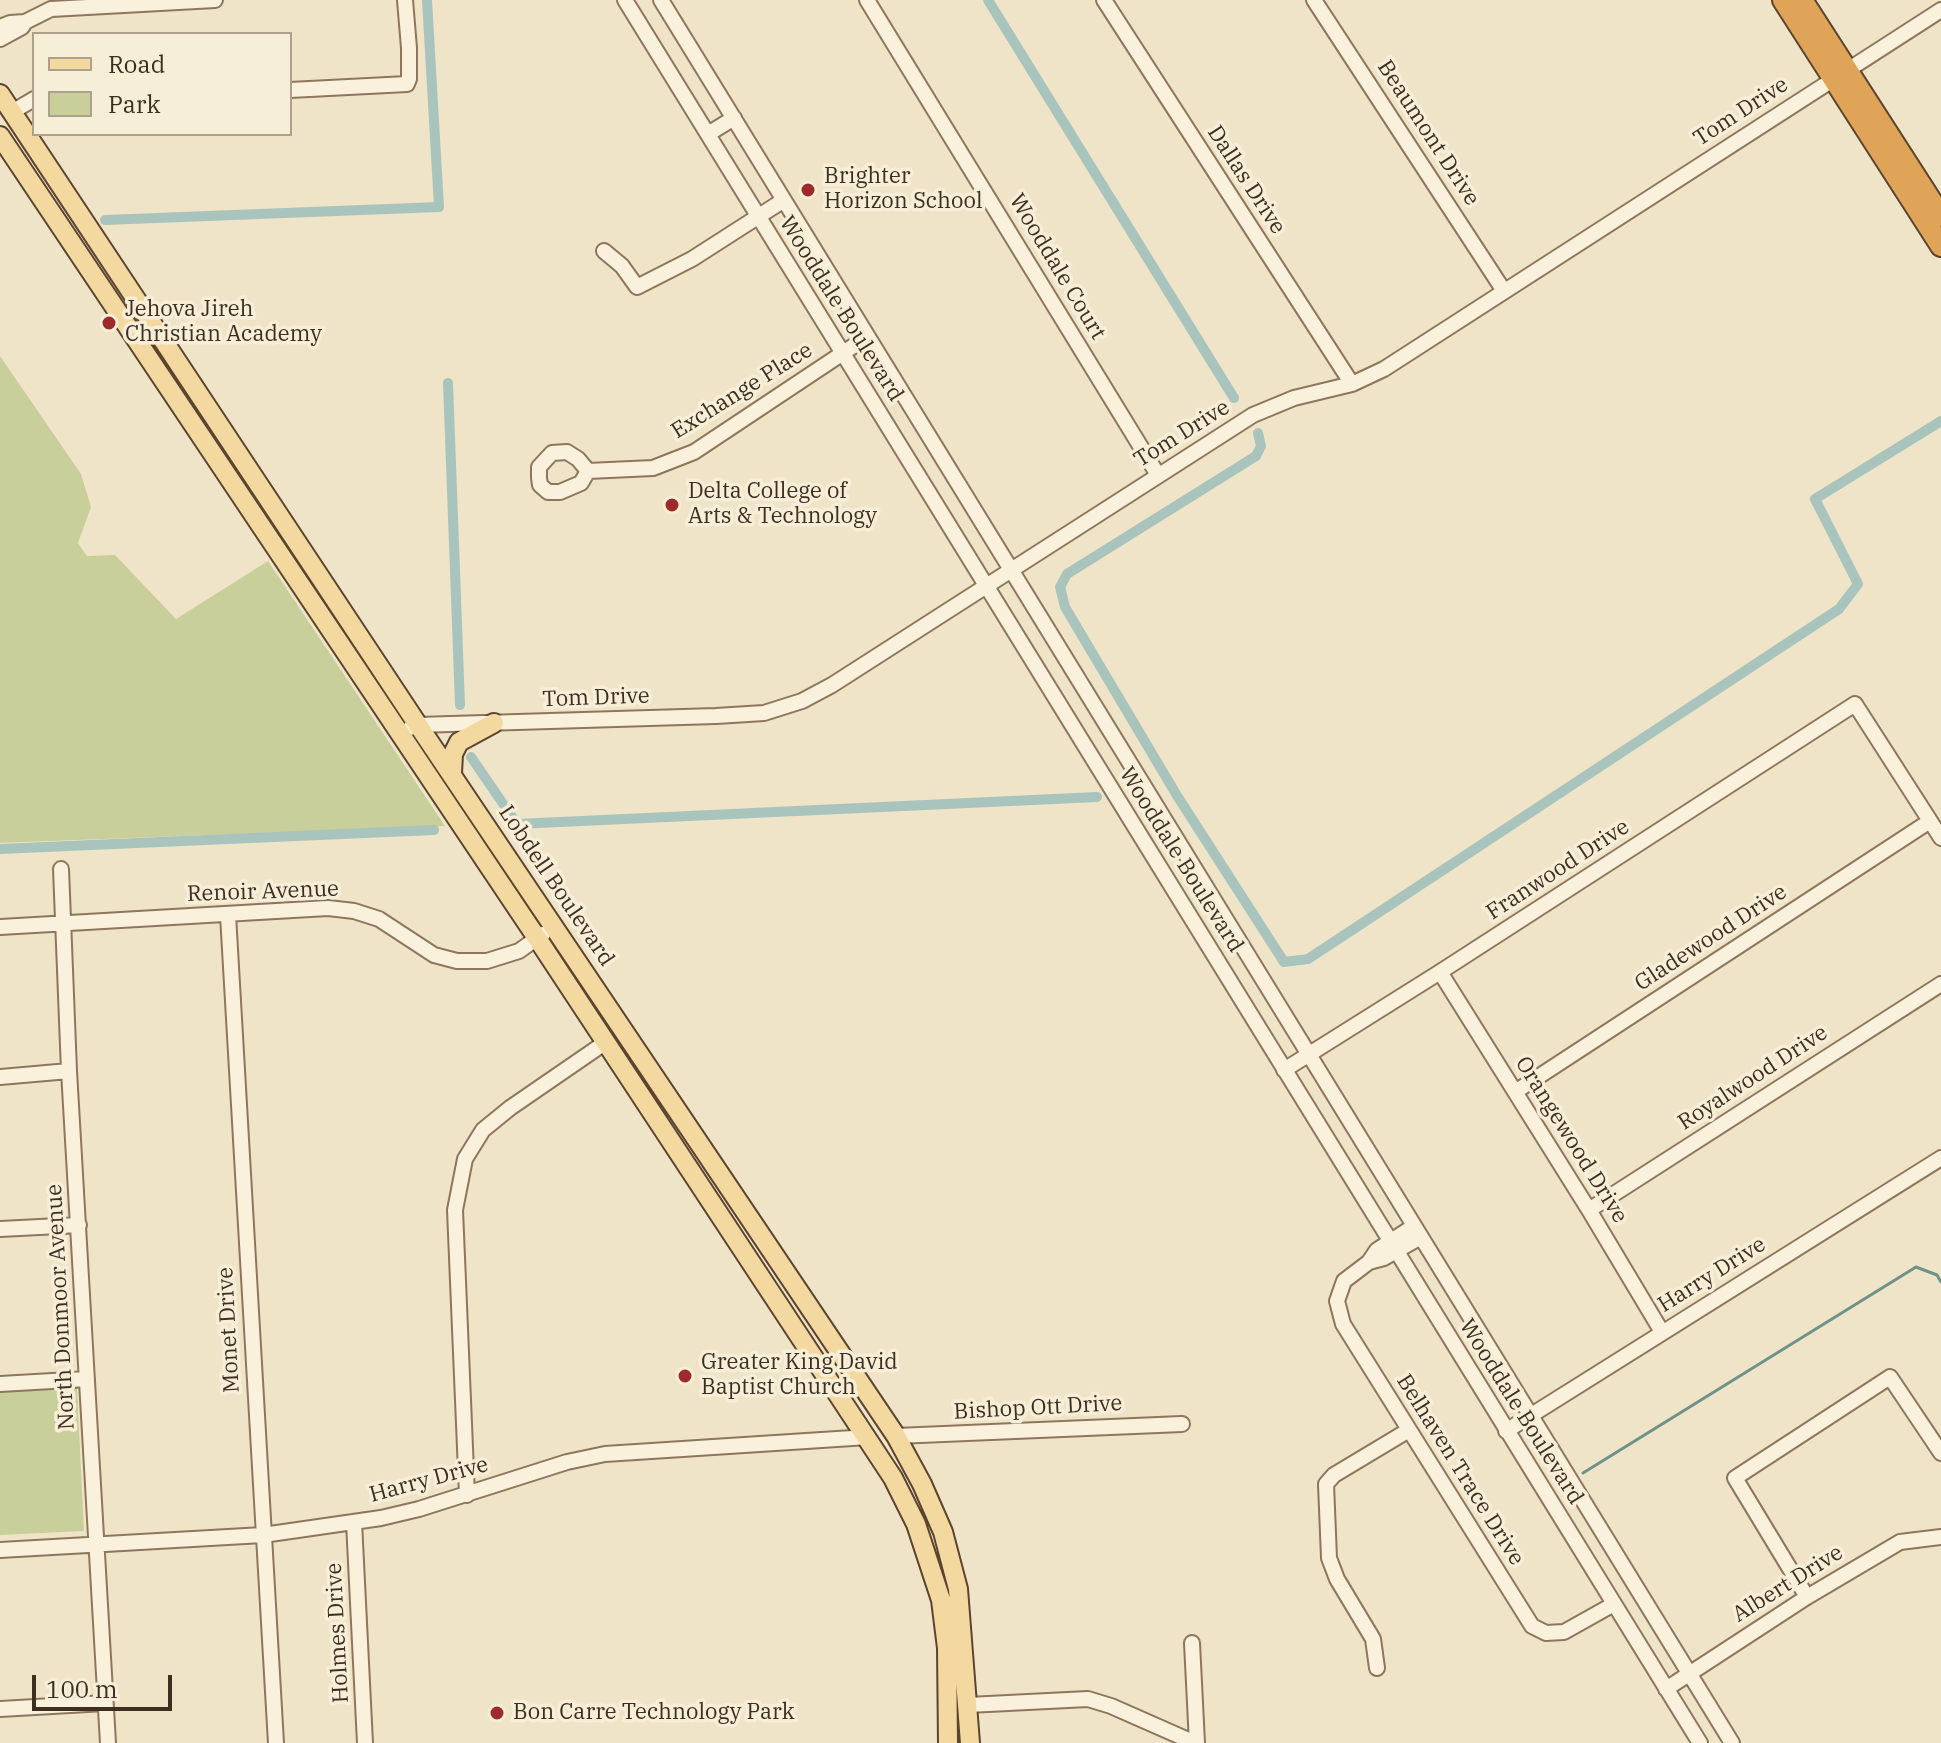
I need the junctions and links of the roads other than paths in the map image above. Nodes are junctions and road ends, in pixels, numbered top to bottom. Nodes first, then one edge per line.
1 (215, 0) edge
2 (405, 0) edge
3 (625, 0) edge
4 (867, 0) edge
5 (1104, 0) edge
6 (1314, 0) edge
7 (1783, 0) edge
8 (1802, 0) edge
9 (662, 1) edge
10 (151, 2) edge
11 (1941, 10) edge
12 (35, 18) edge
13 (3, 31) edge
14 (1840, 74) junction
15 (292, 90) edge
16 (0, 94) edge
17 (32, 100) edge
18 (12, 112) junction
19 (734, 118) junction
20 (708, 134) junction
21 (0, 136) edge
22 (784, 200) junction
23 (1941, 216) edge
24 (759, 217) junction
25 (1941, 246) edge
26 (604, 251) dead end
27 (1504, 291) junction
28 (867, 337) junction
29 (139, 345) junction
30 (842, 353) junction
31 (190, 380) junction
32 (1352, 384) junction
33 (588, 471) dead end
34 (1158, 475) junction
35 (283, 519) junction
36 (264, 532) junction
37 (1009, 570) junction
38 (290, 572) junction
39 (986, 585) junction
40 (343, 609) junction
41 (494, 723) junction
42 (418, 725) junction
43 (399, 733) junction
44 (452, 773) junction
45 (1930, 821) junction
46 (1166, 824) junction
47 (1142, 838) junction
48 (1941, 838) edge
49 (61, 869) dead end
50 (228, 915) junction
51 (63, 924) junction
52 (554, 926) junction
53 (0, 927) edge
54 (537, 938) junction
55 (1440, 972) junction
56 (1941, 984) edge
57 (595, 988) junction
58 (578, 1000) junction
59 (606, 1042) junction
60 (1309, 1054) junction
61 (1284, 1070) junction
62 (69, 1071) junction
63 (0, 1077) edge
64 (1515, 1092) junction
65 (1941, 1158) edge
66 (1589, 1210) junction
67 (79, 1225) junction
68 (0, 1229) edge
69 (1418, 1231) junction
70 (768, 1246) junction
71 (1393, 1246) junction
72 (750, 1259) junction
73 (1662, 1332) junction
74 (87, 1379) junction
75 (0, 1384) edge
76 (1531, 1416) junction
77 (1182, 1424) dead end
78 (1409, 1430) junction
79 (1506, 1431) junction
80 (896, 1436) junction
81 (868, 1437) junction
82 (1941, 1453) edge
83 (467, 1495) junction
84 (354, 1522) junction
85 (263, 1535) junction
86 (1941, 1537) edge
87 (96, 1544) junction
88 (0, 1550) edge
89 (1807, 1597) junction
90 (1614, 1604) junction
91 (1192, 1643) dead end
92 (1377, 1668) dead end
93 (1690, 1673) junction
94 (1666, 1689) junction
95 (105, 1703) junction
96 (968, 1705) junction
97 (947, 1706) junction
98 (0, 1709) edge
99 (108, 1743) edge
100 (276, 1743) edge
101 (365, 1743) edge
102 (948, 1743) edge
103 (959, 1743) edge
104 (970, 1743) edge
105 (1196, 1743) edge
106 (1700, 1743) edge
107 (1732, 1743) edge

1 - 10 street
2 - 15 street
3 - 20 street, Wooddale Boulevard
4 - 34 street, Wooddale Court
5 - 32 street, Dallas Drive
6 - 27 street, Beaumont Drive
7 - 14 highway
8 - 14 highway
9 - 19 street, Wooddale Boulevard
10 - 12 street
11 - 14 street, Tom Drive
12 - 13 street
14 - 23 highway
14 - 25 highway
14 - 27 street, Tom Drive
16 - 18 main road, Lobdell Boulevard
17 - 18 street
18 - 31 main road, Lobdell Boulevard
19 - 20 street
19 - 22 street, Wooddale Boulevard
20 - 24 street, Wooddale Boulevard
21 - 29 main road, Lobdell Boulevard
22 - 24 street
22 - 28 street, Wooddale Boulevard
24 - 26 street
24 - 30 street, Wooddale Boulevard
27 - 32 street, Tom Drive
28 - 30 street, Exchange Place
28 - 37 street, Wooddale Boulevard
29 - 31 main road
29 - 36 main road, Lobdell Boulevard
30 - 33 street, Exchange Place
30 - 39 street, Wooddale Boulevard
31 - 35 main road, Lobdell Boulevard
32 - 34 street, Tom Drive
34 - 37 street, Tom Drive
35 - 36 main road
35 - 40 main road, Lobdell Boulevard
36 - 38 main road, Lobdell Boulevard
37 - 39 street, Tom Drive
37 - 46 street, Wooddale Boulevard
38 - 40 main road
38 - 43 main road, Lobdell Boulevard
39 - 41 street, Tom Drive
39 - 47 street, Wooddale Boulevard
40 - 42 main road, Lobdell Boulevard
41 - 42 street, Tom Drive
41 - 44 main road
42 - 43 street, Tom Drive
42 - 44 main road, Lobdell Boulevard
43 - 54 main road, Lobdell Boulevard
44 - 52 main road, Lobdell Boulevard
45 - 48 street
45 - 55 street, Franwood Drive
45 - 64 street, Gladewood Drive
46 - 47 street
46 - 60 street, Wooddale Boulevard
47 - 61 street, Wooddale Boulevard
49 - 51 street, North Donmoor Avenue
50 - 51 street, Renoir Avenue
50 - 54 street, Renoir Avenue
50 - 85 street, Monet Drive
51 - 53 street, Renoir Avenue
51 - 62 street, North Donmoor Avenue
52 - 54 street, Renoir Avenue
52 - 57 main road, Lobdell Boulevard
54 - 58 main road, Lobdell Boulevard
55 - 60 street, Franwood Drive
55 - 64 street, Orangewood Drive
56 - 66 street, Royalwood Drive
57 - 58 street
57 - 70 main road, Lobdell Boulevard
58 - 59 main road, Lobdell Boulevard
59 - 72 main road, Lobdell Boulevard
59 - 83 street
60 - 61 street, Franwood Drive
60 - 69 street, Wooddale Boulevard
61 - 71 street, Wooddale Boulevard
62 - 63 street
62 - 67 street, North Donmoor Avenue
64 - 66 street, Orangewood Drive
65 - 73 street, Harry Drive
66 - 73 street, Orangewood Drive
67 - 68 street
67 - 74 street, North Donmoor Avenue
69 - 71 street, Belhaven Trace Drive
69 - 76 street, Wooddale Boulevard
70 - 72 main road
70 - 80 main road, Lobdell Boulevard
71 - 78 street, Belhaven Trace Drive
71 - 79 street, Wooddale Boulevard
72 - 81 main road, Lobdell Boulevard
73 - 76 street, Harry Drive
74 - 75 street
74 - 87 street, North Donmoor Avenue
76 - 79 street, Harry Drive
76 - 93 street, Wooddale Boulevard
77 - 80 street, Bishop Ott Drive
78 - 90 street, Belhaven Trace Drive
78 - 92 street
79 - 90 street, Wooddale Boulevard
80 - 81 main road
80 - 96 main road, Lobdell Boulevard
81 - 83 street, Harry Drive
81 - 97 main road, Lobdell Boulevard
82 - 89 street
83 - 84 street, Harry Drive
84 - 85 street, Harry Drive
84 - 101 street, Holmes Drive
85 - 87 street, Harry Drive
85 - 100 street, Monet Drive
86 - 89 street, Albert Drive
87 - 88 street, Harry Drive
87 - 95 street, North Donmoor Avenue
89 - 93 street, Albert Drive
90 - 94 street, Wooddale Boulevard
91 - 105 street
93 - 94 street, Albert Drive
93 - 107 street, Wooddale Boulevard
94 - 106 street, Wooddale Boulevard
95 - 98 street
95 - 99 street, North Donmoor Avenue
96 - 97 main road
96 - 104 main road, Lobdell Boulevard
96 - 105 street
97 - 102 main road, Lobdell Boulevard
97 - 103 main road

